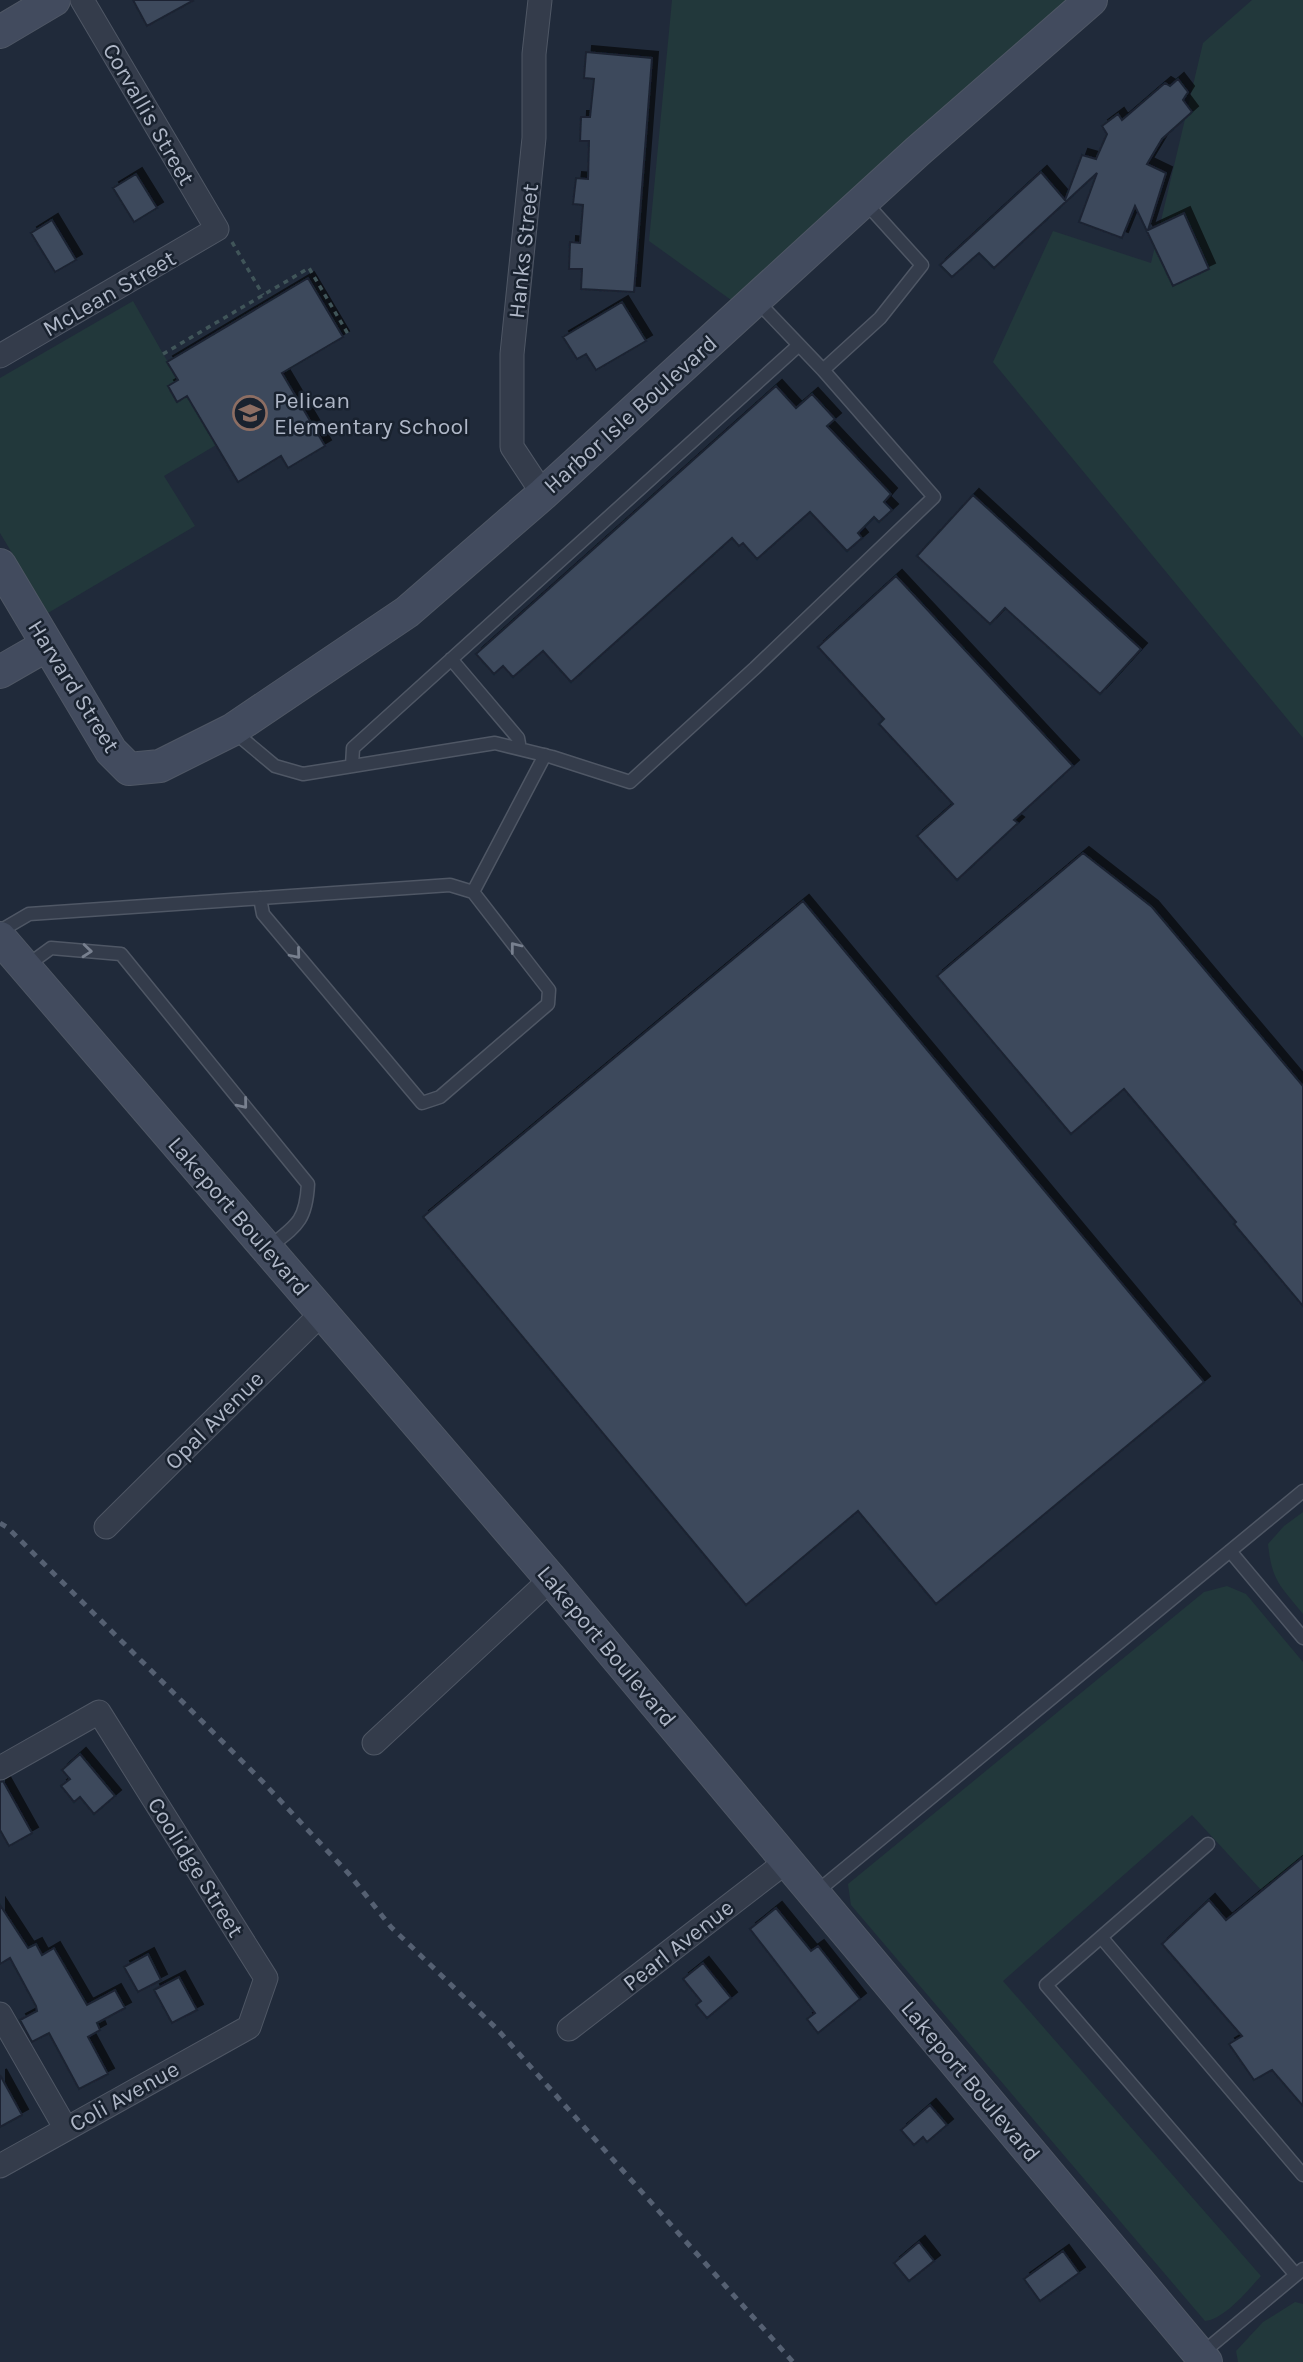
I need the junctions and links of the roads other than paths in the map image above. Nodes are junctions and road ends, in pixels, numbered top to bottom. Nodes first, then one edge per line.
1 (54, 0) edge
2 (82, 0) edge
3 (540, 0) edge
4 (1091, 0) edge
5 (0, 32) edge
6 (864, 201) junction
7 (224, 236) joint
8 (756, 299) junction
9 (799, 345) junction
10 (0, 356) edge
11 (823, 370) junction
12 (543, 494) junction
13 (0, 565) edge
14 (47, 645) junction
15 (451, 659) junction
16 (0, 672) edge
17 (232, 730) junction
18 (520, 749) junction
19 (545, 755) junction
20 (352, 766) junction
21 (129, 769) joint
22 (472, 892) junction
23 (260, 898) junction
24 (0, 931) edge
25 (0, 938) edge
26 (25, 967) junction
27 (267, 1248) junction
28 (322, 1312) junction
29 (1303, 1491) edge
30 (106, 1527) dead end
31 (1230, 1551) junction
32 (551, 1579) junction
33 (1303, 1638) edge
34 (374, 1743) dead end
35 (0, 1768) edge
36 (1208, 1844) dead end
37 (787, 1861) junction
38 (814, 1894) junction
39 (1101, 1937) junction
40 (0, 2014) edge
41 (249, 2027) joint
42 (569, 2029) dead end
43 (66, 2129) junction
44 (0, 2166) edge
45 (1303, 2175) edge
46 (1299, 2272) edge
47 (1203, 2358) edge

1 - 5 street
2 - 7 street, Corvallis Street
3 - 12 street, Hanks Street
4 - 6 street, Harbor Isle Boulevard
6 - 8 street, Harbor Isle Boulevard
6 - 11 lane
7 - 10 street, McLean Street
8 - 9 lane
8 - 12 street, Harbor Isle Boulevard
9 - 11 lane
9 - 15 lane
11 - 19 lane
12 - 17 street, Harbor Isle Boulevard
13 - 14 street, Harvard Street
14 - 16 street
14 - 21 street, Harvard Street
15 - 18 lane
15 - 20 lane
17 - 20 lane
17 - 21 street, Harbor Isle Boulevard
18 - 19 lane
18 - 20 lane
19 - 22 lane
22 - 23 lane
23 -> 22 lane
23 - 24 lane
25 - 26 street, Lakeport Boulevard
26 - 27 street, Lakeport Boulevard
26 -> 27 lane
27 - 28 street, Lakeport Boulevard
28 - 30 street, Opal Avenue
28 - 32 street, Lakeport Boulevard
29 - 31 lane
31 - 33 lane
31 - 38 lane
32 - 34 street
32 - 37 street, Lakeport Boulevard
35 - 41 street, Coolidge Street
36 - 39 lane
37 - 38 street, Lakeport Boulevard
37 - 42 street, Pearl Avenue
38 - 47 street, Lakeport Boulevard
39 - 45 lane
39 - 46 lane
40 - 43 street
41 - 43 street, Coli Avenue
43 - 44 street, Coli Avenue
46 - 47 lane

